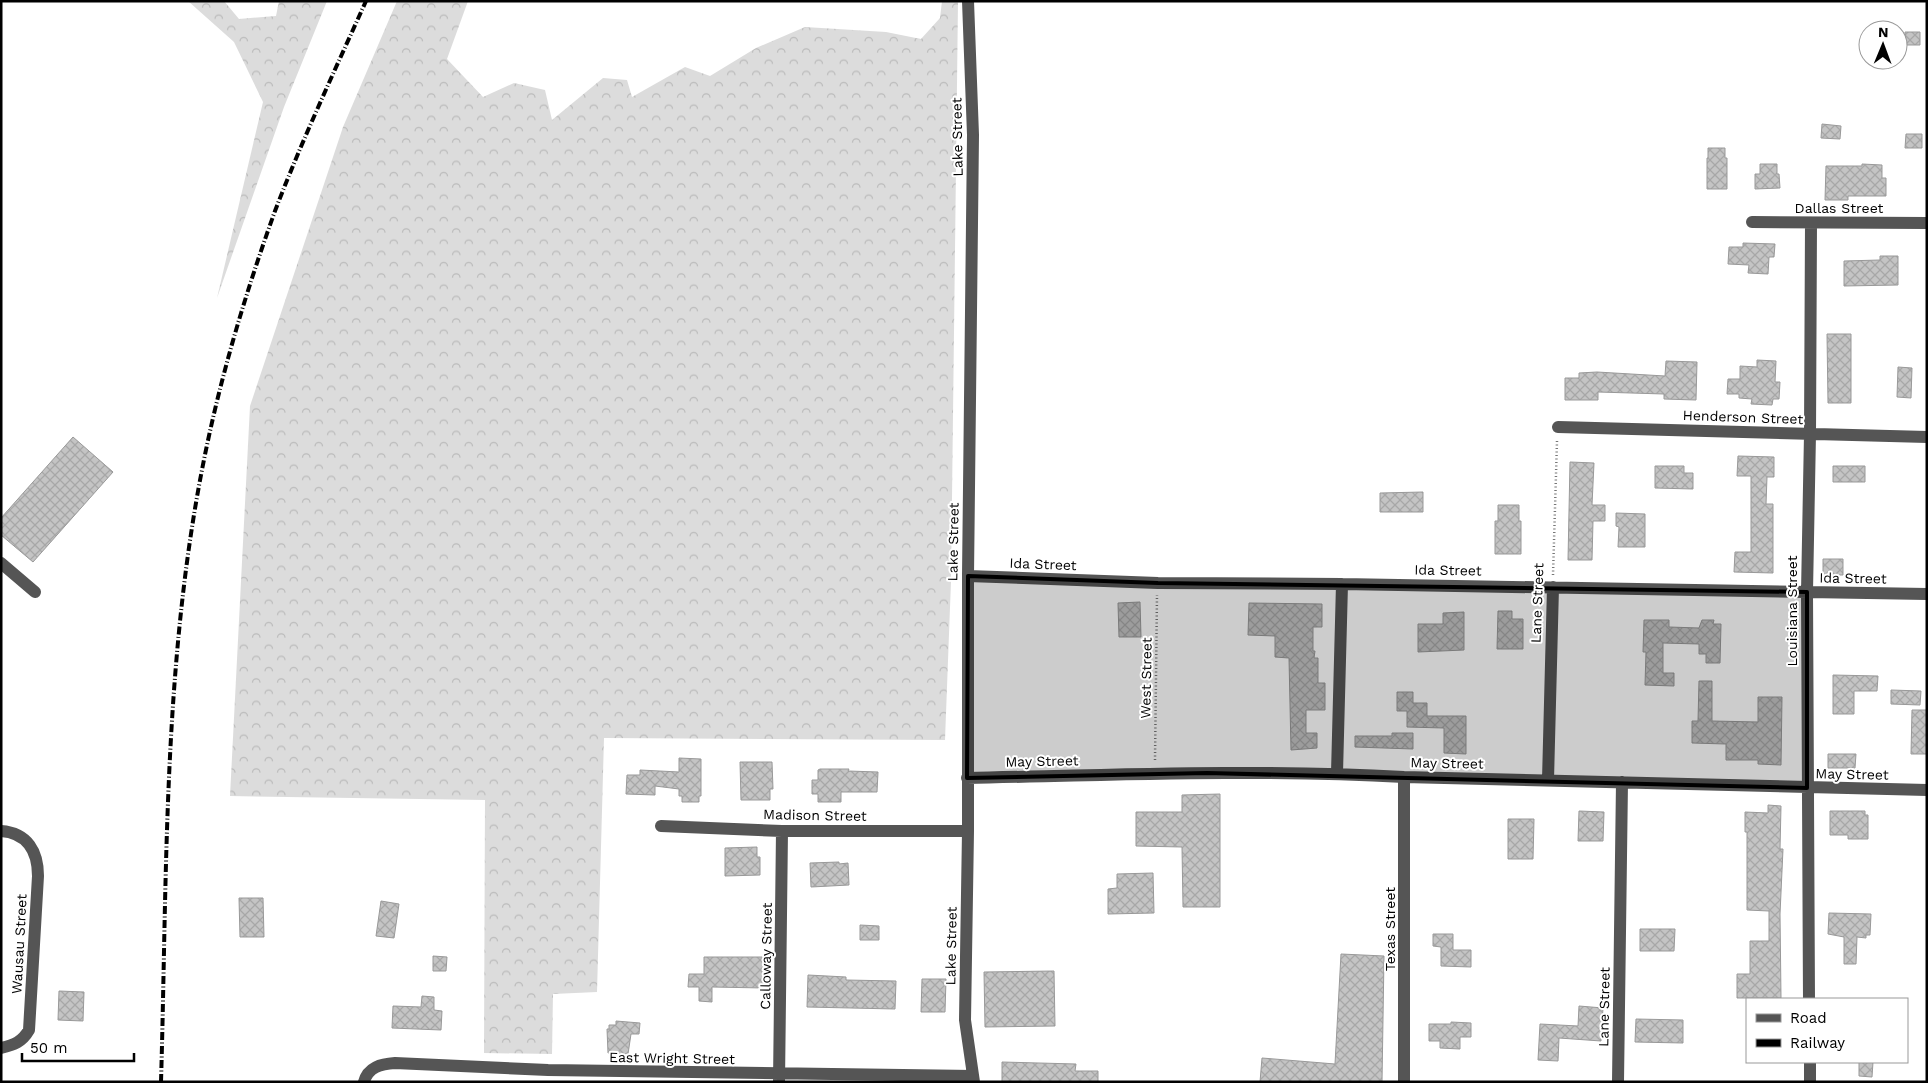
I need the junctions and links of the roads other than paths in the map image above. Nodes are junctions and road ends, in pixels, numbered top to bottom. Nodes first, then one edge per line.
1 (968, 1) edge
2 (1752, 222) dead end
3 (1927, 223) edge
4 (1811, 224) junction
5 (1558, 427) road end
6 (1810, 434) junction
7 (1927, 437) edge
8 (1, 563) edge
9 (968, 576) junction
10 (1342, 584) junction
11 (1553, 587) junction
12 (34, 592) dead end
13 (1807, 592) junction
14 (1927, 594) edge
15 (1337, 773) junction
16 (1404, 777) junction
17 (967, 778) junction
18 (1548, 780) junction
19 (1622, 782) junction
20 (1807, 788) junction
21 (1927, 790) edge
22 (661, 826) dead end
23 (782, 830) junction
24 (968, 831) junction
25 (1, 832) edge
26 (1809, 998) edge
27 (1, 1048) edge
28 (1810, 1063) edge
29 (548, 1076) edge
30 (779, 1078) edge
31 (974, 1079) edge
32 (364, 1082) edge
33 (1404, 1082) edge
34 (1618, 1082) edge
35 (1810, 1082) edge

1 - 9 street, Lake Street
2 - 4 street, Dallas Street
3 - 4 street, Dallas Street
4 - 6 street, Louisiana Street
5 - 6 street, Henderson Street
6 - 7 street, Henderson Street
6 - 13 street, Louisiana Street
8 - 12 street
9 - 10 street, Ida Street
9 - 17 street, Lake Street
10 - 11 street, Ida Street
10 - 15 street
11 - 13 street, Ida Street
11 - 18 street, Lane Street
13 - 14 street, Ida Street
13 - 20 street, Louisiana Street
15 - 16 street, May Street
15 - 17 street, May Street
16 - 18 street, May Street
16 - 33 street, Texas Street
17 - 24 street, Lake Street
18 - 19 street, May Street
19 - 20 street, May Street
19 - 34 street, Lane Street
20 - 21 street, May Street
20 - 26 street, Louisiana Street
22 - 23 street, Madison Street
23 - 24 street, Madison Street
23 - 30 street, Calloway Street
24 - 31 street, Lake Street
25 - 27 street, Wausau Street
28 - 35 street
29 - 30 street, East Wright Street
29 - 32 street, East Wright Street
30 - 31 street, East Wright Street

